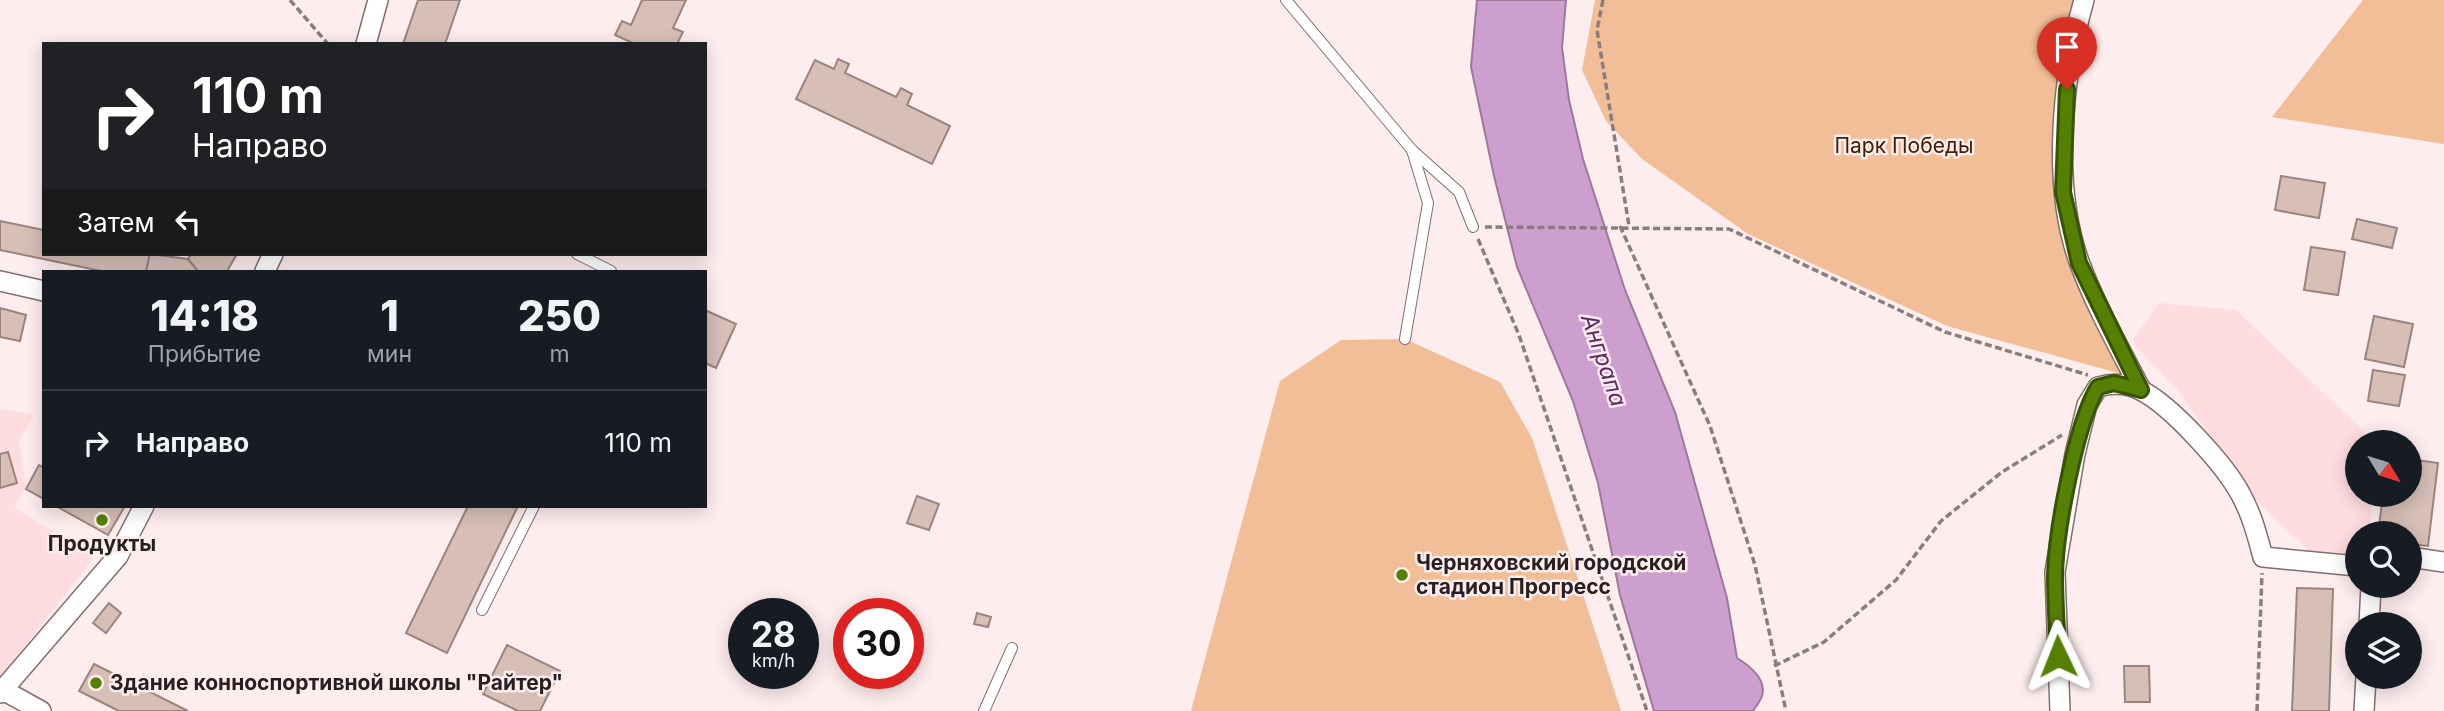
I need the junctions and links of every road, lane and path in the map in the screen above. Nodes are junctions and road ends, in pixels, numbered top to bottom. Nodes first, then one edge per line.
1 (290, 0) edge
2 (378, 0) edge
3 (1286, 0) edge
4 (1604, 0) edge
5 (2084, 0) edge
6 (326, 42) edge
7 (367, 42) edge
8 (1412, 149) junction
9 (1620, 226) junction
10 (1629, 226) junction
11 (1473, 227) junction
12 (581, 256) edge
13 (609, 270) edge
14 (0, 281) edge
15 (42, 291) edge
16 (1405, 338) dead end
17 (2114, 383) junction
18 (2141, 390) junction
19 (2083, 422) junction
20 (143, 508) edge
21 (533, 508) edge
22 (2263, 557) junction
23 (2422, 559) edge
24 (2444, 562) edge
25 (2345, 565) edge
26 (482, 610) dead end
27 (1012, 648) dead end
28 (1774, 666) junction
29 (2365, 689) edge
30 (1, 692) edge
31 (41, 711) edge
32 (984, 711) edge
33 (1647, 711) edge
34 (1786, 711) edge
35 (2060, 711) edge
36 (2257, 711) edge
37 (2364, 711) edge

1 - 6 path
2 - 7 street
3 - 8 lane
4 - 10 path
5 - 18 street
8 - 11 lane
8 - 16 lane
9 - 10 path
9 - 11 path
9 - 28 path
10 - 17 path
11 - 33 path
12 - 13 lane
14 - 15 street
17 - 18 street
17 - 19 street
18 - 22 street
19 - 28 path
19 - 35 street
20 - 30 street
21 - 26 lane
22 - 25 street
22 - 36 path
23 - 24 street
27 - 32 lane
28 - 34 path
29 - 37 street
30 - 31 street

